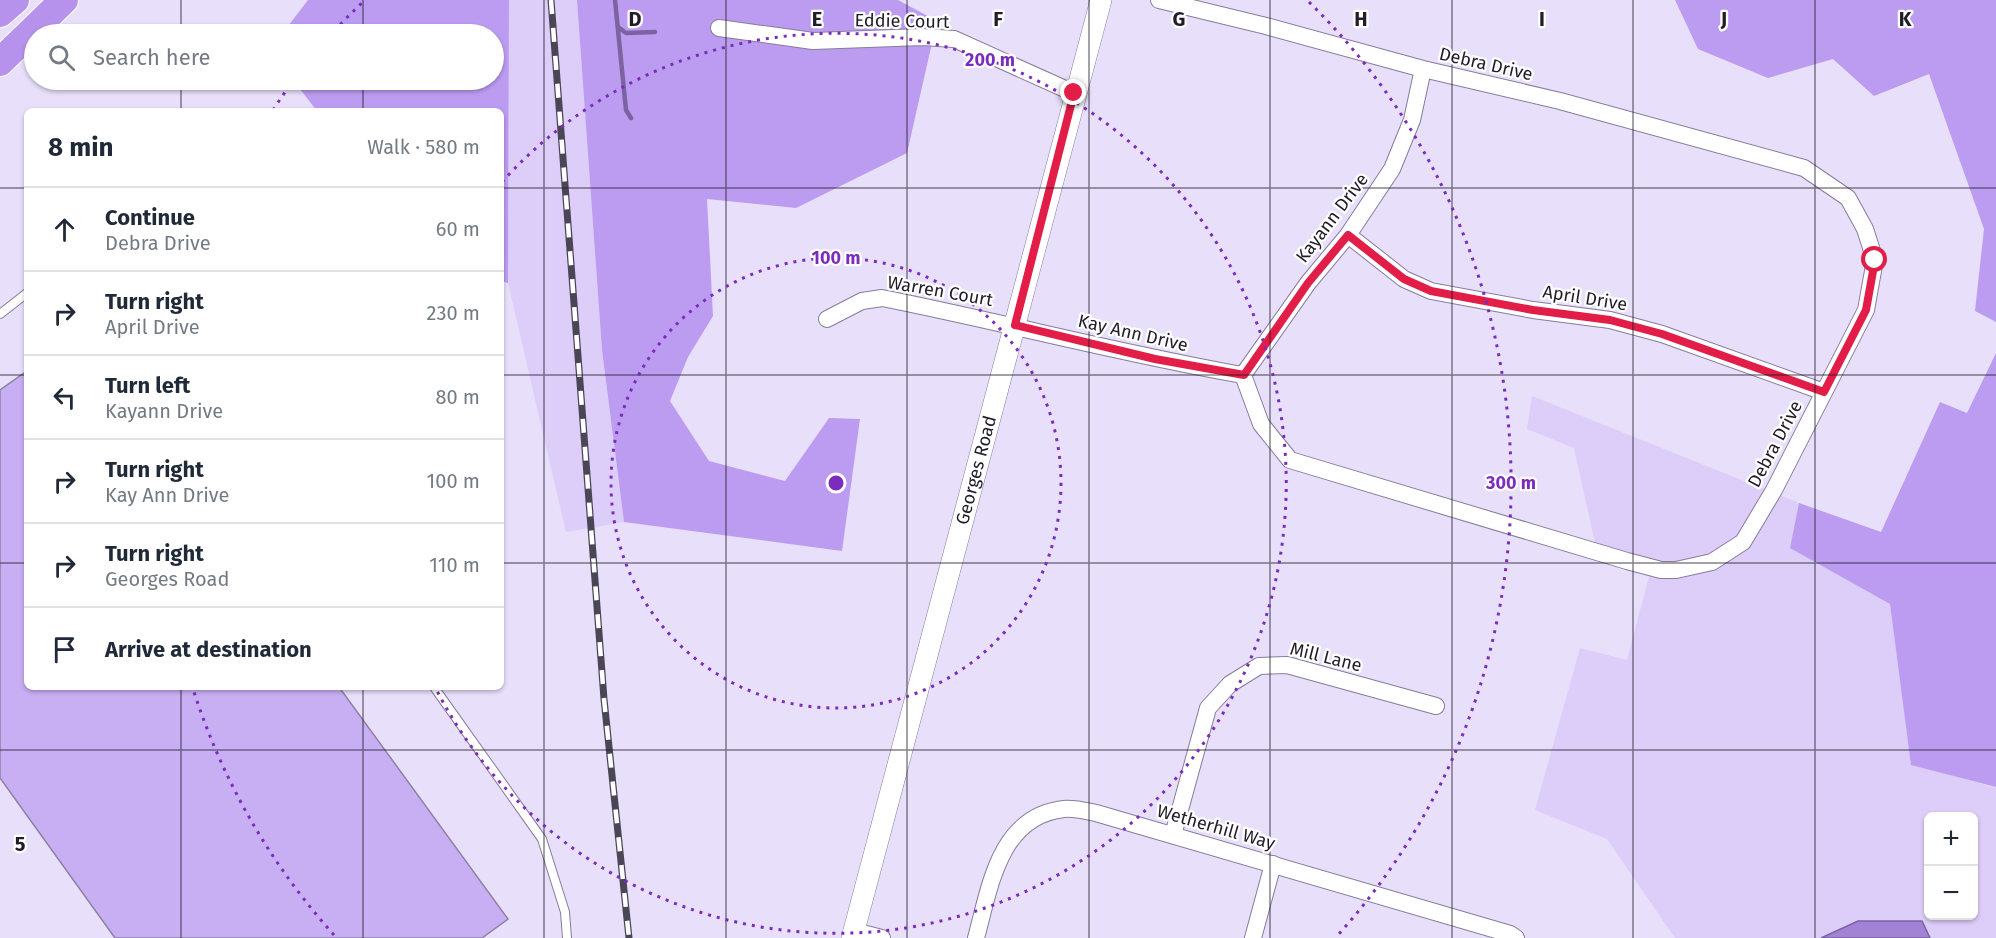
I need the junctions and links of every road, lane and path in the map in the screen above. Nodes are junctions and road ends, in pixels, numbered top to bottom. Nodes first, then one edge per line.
1 (15, 0) edge
2 (64, 0) edge
3 (1101, 0) edge
4 (1159, 0) edge
5 (0, 13) edge
6 (39, 24) edge
7 (718, 28) dead end
8 (24, 39) edge
9 (0, 62) edge
10 (1423, 69) junction
11 (1074, 93) junction
12 (1348, 235) junction
13 (24, 295) edge
14 (0, 314) edge
15 (827, 319) dead end
16 (1015, 325) junction
17 (1244, 375) junction
18 (1824, 392) junction
19 (436, 690) edge
20 (1436, 706) dead end
21 (1173, 835) junction
22 (1273, 864) junction
23 (853, 934) edge
24 (567, 938) edge
25 (882, 938) edge
26 (976, 938) edge
27 (1253, 938) edge
28 (1516, 938) edge

1 - 5 highway
2 - 6 highway
3 - 11 street, Georges Road
4 - 10 street, Debra Drive
7 - 11 street, Eddie Court
8 - 9 highway
10 - 12 street, Kayann Drive
10 - 18 street, Debra Drive
11 - 16 street, Georges Road
12 - 17 street, Kayann Drive
12 - 18 street, April Drive
13 - 14 lane
15 - 16 street, Warren Court
16 - 17 street, Kay Ann Drive
16 - 23 street, Georges Road
17 - 18 street, Debra Drive
19 - 24 lane
20 - 21 street, Mill Lane
21 - 22 street, Wetherhill Way
21 - 26 street, Wetherhill Way
22 - 27 street
22 - 28 street, Wetherhill Way
23 - 25 street

